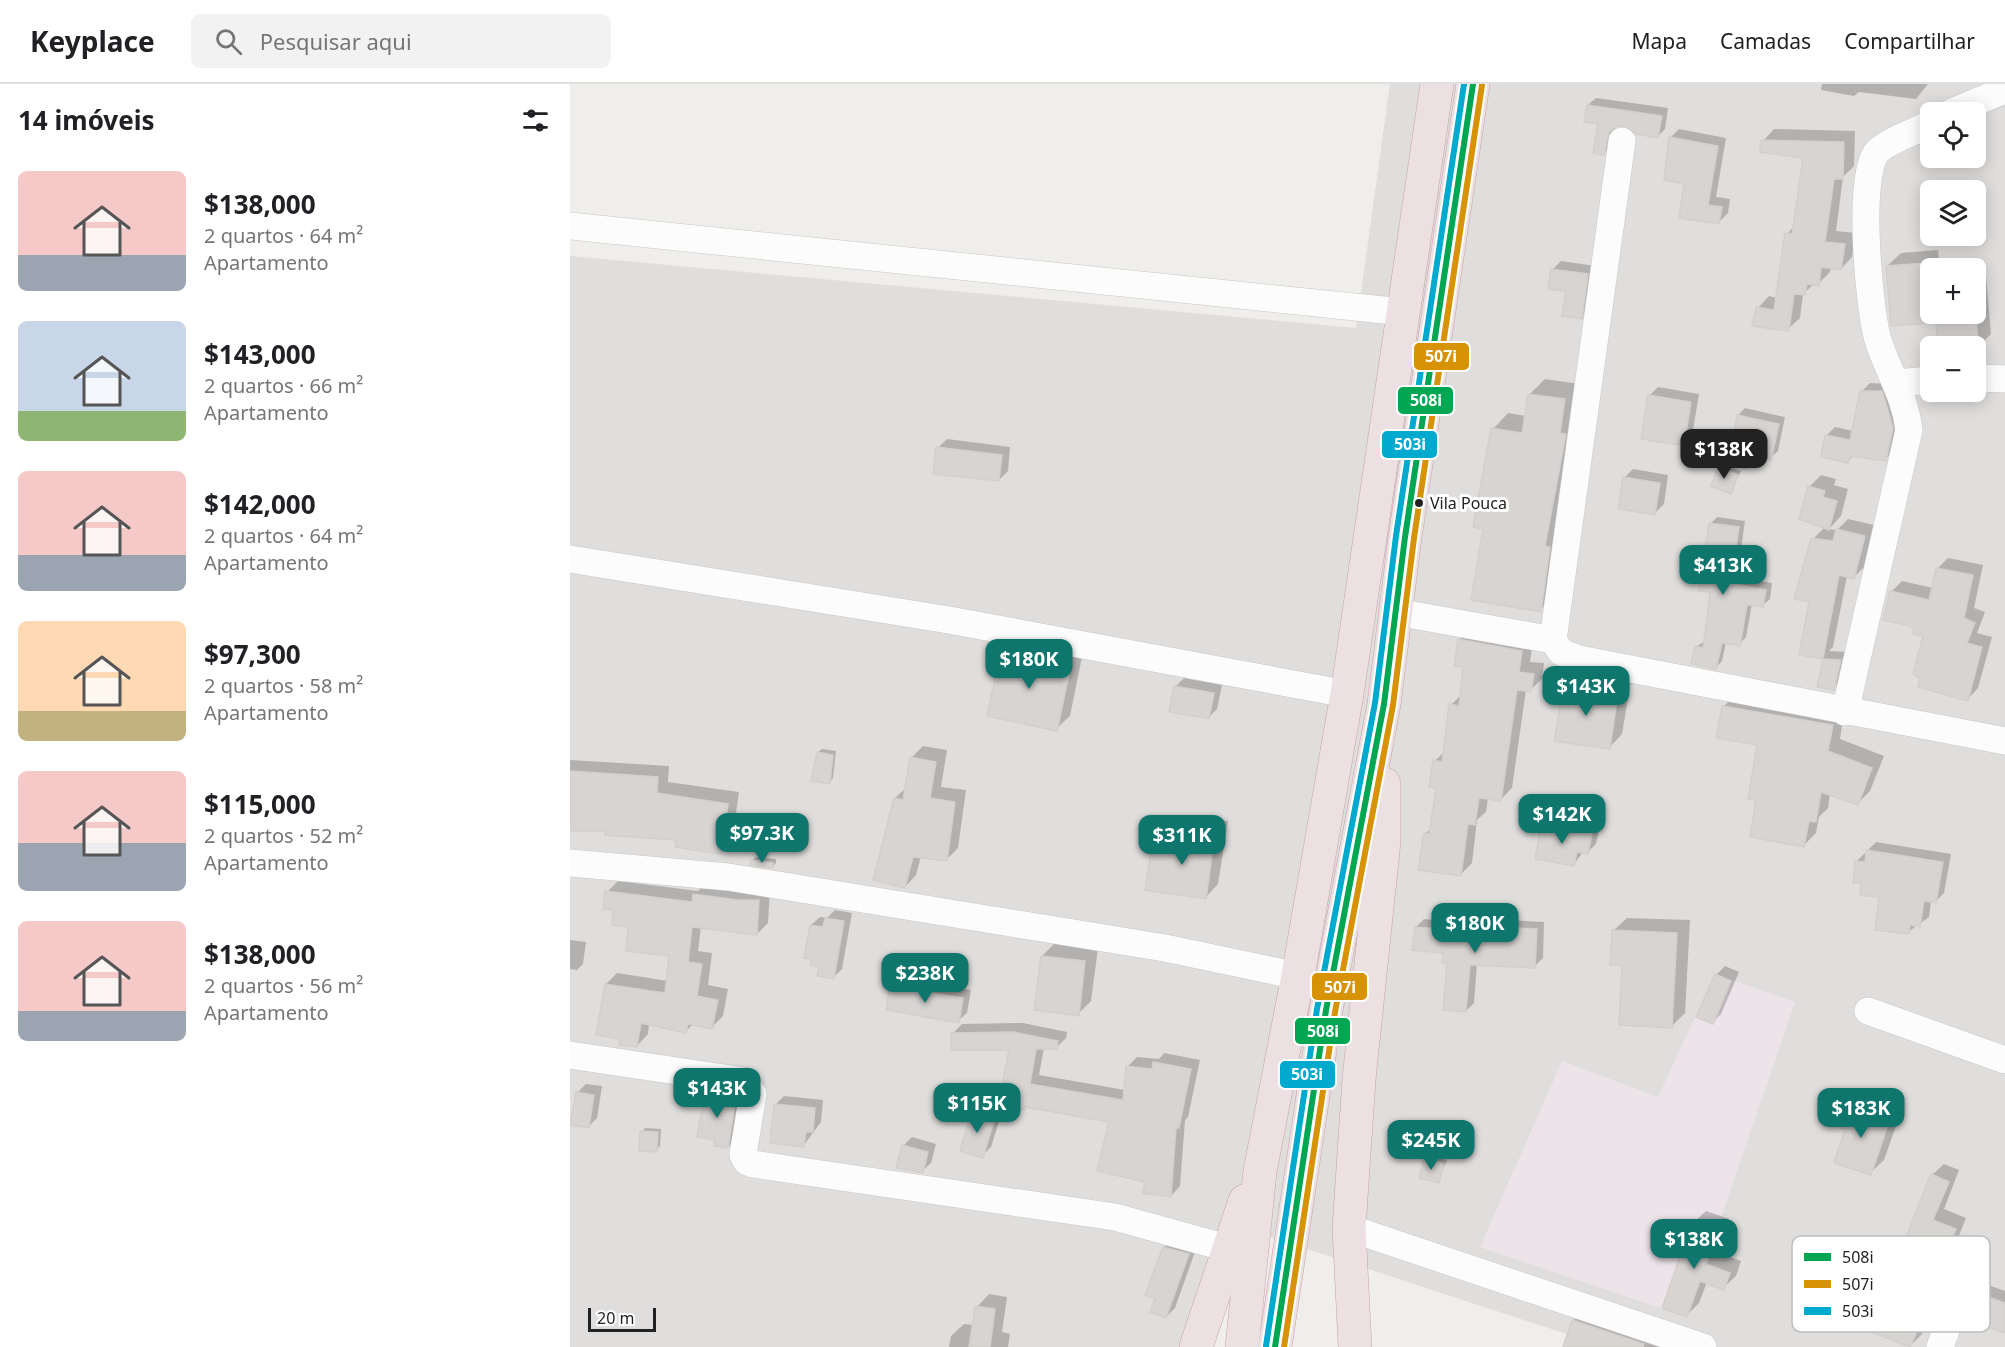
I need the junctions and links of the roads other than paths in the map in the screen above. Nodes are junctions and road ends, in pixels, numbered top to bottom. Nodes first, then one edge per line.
1 (1437, 84) edge
2 (1473, 84) edge
3 (2005, 90) edge
4 (1976, 102) edge
5 (1920, 129) edge
6 (1622, 141) dead end
7 (570, 226) edge
8 (1403, 312) junction
9 (1986, 378) edge
10 (2005, 379) edge
11 (1920, 381) edge
12 (1896, 383) junction
13 (570, 559) edge
14 (1396, 612) junction
15 (1553, 640) junction
16 (1347, 694) junction
17 (1384, 705) junction
18 (1845, 712) junction
19 (2005, 741) edge
20 (570, 862) edge
21 (1298, 976) junction
22 (1868, 1011) dead end
23 (570, 1055) edge
24 (2005, 1060) edge
25 (1260, 1171) junction
26 (1349, 1228) junction
27 (1227, 1248) junction
28 (1945, 1332) edge
29 (1196, 1347) edge
30 (1242, 1347) edge
31 (1275, 1347) edge
32 (1355, 1347) edge
33 (1703, 1347) edge
34 (1940, 1347) edge

1 - 8 highway
2 - 14 highway
3 - 4 street
5 - 12 street
6 - 15 street
7 - 8 street
8 - 16 highway
9 - 10 street
11 - 12 street
12 - 18 street
13 - 16 street
14 - 15 street
14 - 17 highway
15 - 18 street
16 - 21 highway
17 - 26 highway
17 - 31 highway
18 - 19 street
20 - 21 street
21 - 25 highway
22 - 24 street
23 - 27 street
25 - 27 highway
25 - 30 highway
26 - 32 highway
26 - 33 street
27 - 29 highway
28 - 34 street

